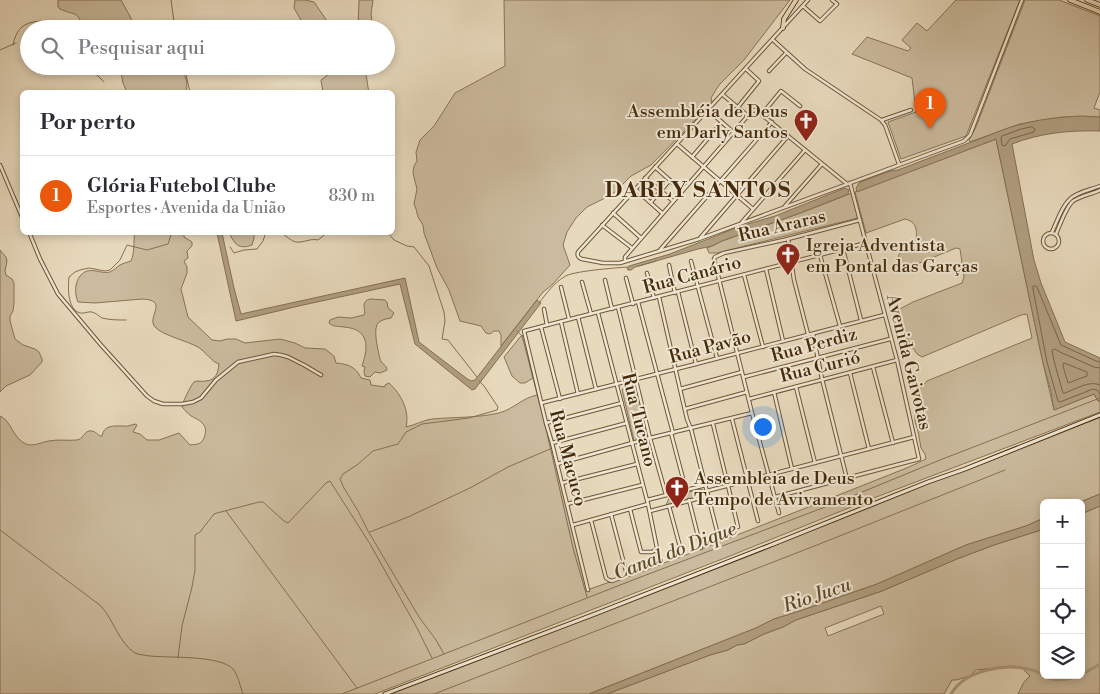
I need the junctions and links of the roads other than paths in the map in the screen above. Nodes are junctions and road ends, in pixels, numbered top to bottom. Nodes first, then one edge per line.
1 (796, 0) edge
2 (808, 0) edge
3 (832, 0) edge
4 (1022, 0) edge
5 (1070, 0) edge
6 (1087, 0) edge
7 (1100, 5) edge
8 (803, 6) junction
9 (1100, 12) edge
10 (783, 28) junction
11 (772, 39) junction
12 (786, 53) junction
13 (746, 68) junction
14 (769, 71) dead end
15 (723, 94) junction
16 (800, 106) dead end
17 (738, 107) junction
18 (708, 110) junction
19 (911, 110) dead end
20 (761, 114) junction
21 (748, 116) junction
22 (882, 120) junction
23 (722, 122) junction
24 (772, 122) junction
25 (734, 133) junction
26 (788, 136) junction
27 (677, 144) junction
28 (805, 150) junction
29 (692, 156) junction
30 (822, 164) junction
31 (899, 164) junction
32 (0, 165) edge
33 (655, 167) junction
34 (704, 167) junction
35 (645, 178) junction
36 (670, 180) junction
37 (720, 181) junction
38 (850, 184) junction
39 (1100, 186) edge
40 (635, 189) junction
41 (1100, 190) edge
42 (660, 191) junction
43 (682, 191) junction
44 (736, 195) junction
45 (673, 201) junction
46 (651, 202) junction
47 (784, 207) junction
48 (753, 209) junction
49 (20, 212) edge
50 (613, 213) junction
51 (662, 213) junction
52 (860, 220) junction
53 (741, 223) junction
54 (602, 225) junction
55 (1054, 233) junction
56 (30, 235) edge
57 (641, 238) junction
58 (698, 239) junction
59 (788, 239) junction
60 (866, 244) junction
61 (632, 248) junction
62 (843, 249) junction
63 (658, 252) junction
64 (820, 255) junction
65 (625, 261) junction
66 (691, 261) dead end
67 (791, 262) junction
68 (669, 265) dead end
69 (766, 269) junction
70 (647, 273) dead end
71 (744, 275) junction
72 (626, 278) dead end
73 (605, 280) dead end
74 (719, 281) junction
75 (582, 282) dead end
76 (561, 287) dead end
77 (698, 287) junction
78 (676, 292) junction
79 (659, 297) junction
80 (654, 298) junction
81 (638, 302) junction
82 (633, 304) junction
83 (618, 307) junction
84 (544, 309) dead end
85 (612, 309) junction
86 (597, 312) junction
87 (590, 314) junction
88 (884, 315) junction
89 (578, 317) junction
90 (569, 319) junction
91 (861, 320) junction
92 (561, 322) junction
93 (547, 325) junction
94 (840, 326) junction
95 (541, 327) junction
96 (524, 332) joint
97 (813, 333) junction
98 (808, 334) junction
99 (890, 338) junction
100 (783, 341) junction
101 (762, 346) junction
102 (738, 353) junction
103 (817, 357) junction
104 (717, 358) junction
105 (897, 360) junction
106 (696, 364) junction
107 (873, 367) junction
108 (675, 369) junction
109 (742, 372) junction
110 (850, 372) junction
111 (656, 374) junction
112 (321, 375) dead end
113 (744, 376) junction
114 (637, 379) junction
115 (822, 379) junction
116 (617, 384) junction
117 (796, 386) junction
118 (596, 389) junction
119 (680, 389) junction
120 (747, 392) junction
121 (774, 392) junction
122 (578, 394) junction
123 (560, 399) junction
124 (749, 399) junction
125 (541, 403) junction
126 (622, 403) junction
127 (685, 409) junction
128 (752, 413) junction
129 (1100, 416) edge
130 (732, 419) junction
131 (627, 423) junction
132 (546, 424) junction
133 (713, 424) junction
134 (691, 429) junction
135 (672, 433) junction
136 (914, 437) junction
137 (650, 438) junction
138 (552, 443) junction
139 (632, 443) junction
140 (893, 443) junction
141 (869, 449) junction
142 (842, 456) junction
143 (815, 463) junction
144 (557, 464) junction
145 (637, 464) junction
146 (792, 469) junction
147 (769, 475) junction
148 (847, 478) junction
149 (747, 480) junction
150 (562, 483) junction
151 (642, 485) junction
152 (706, 485) junction
153 (728, 486) junction
154 (686, 490) junction
155 (707, 491) junction
156 (666, 496) junction
157 (708, 496) junction
158 (775, 497) junction
159 (689, 500) junction
160 (648, 502) junction
161 (567, 504) junction
162 (669, 506) junction
163 (630, 509) junction
164 (650, 511) junction
165 (779, 513) dead end
166 (611, 514) junction
167 (591, 520) junction
168 (758, 521) dead end
169 (572, 525) junction
170 (738, 528) dead end
171 (718, 535) dead end
172 (701, 548) dead end
173 (657, 549) junction
174 (682, 554) dead end
175 (627, 575) junction
176 (588, 590) dead end
177 (385, 694) edge

1 - 10 main road
2 - 8 street
3 - 8 street
4 - 31 street
5 - 9 main road
6 - 7 main road
8 - 10 street
10 - 11 street
11 - 12 street
11 - 13 street
12 - 14 street
12 - 22 street
13 - 15 street
13 - 17 street
15 - 17 street
15 - 18 street
16 - 20 street
17 - 21 street
18 - 23 street
18 - 27 street
19 - 22 street
20 - 21 street
20 - 24 street
21 - 25 street
22 - 31 street
23 - 25 street
23 - 29 street
24 - 26 street
24 - 37 street
25 - 34 street
26 - 28 street
26 - 44 street
27 - 29 street
27 - 33 street
28 - 30 street
28 - 48 street
29 - 34 street
30 - 38 street
30 - 47 street
31 - 38 street
32 - 49 street
33 - 35 street
33 - 36 street
34 - 37 street
34 - 43 street
35 - 40 street
35 - 42 street
36 - 42 street
36 - 43 street
37 - 44 street
37 - 63 street
38 - 47 street
38 - 52 street, Avenida Gaivotas
39 - 55 street
40 - 46 street
40 - 50 street
41 - 55 street
42 - 45 street
42 - 46 street
43 - 45 street
44 - 48 street
44 - 58 street
45 - 51 street
46 - 51 street
47 - 53 street
48 - 53 street
50 - 54 street
50 - 57 street
51 - 57 street
52 - 59 street, Rua Araras
52 - 60 street, Avenida Gaivotas
53 - 58 street
54 - 61 street
54 - 65 street
55 - 55 street
56 - 112 street
57 - 61 street
58 - 63 street
59 - 67 street
59 - 74 street, Rua Araras
60 - 62 street, Rua Canário
60 - 88 street, Avenida Gaivotas
61 - 65 street
62 - 64 street, Rua Canário
62 - 91 street
63 - 65 street
64 - 67 street, Rua Canário
64 - 94 street
66 - 77 street
67 - 69 street, Rua Canário
67 - 98 street
68 - 78 street
69 - 71 street, Rua Canário
69 - 100 street
70 - 80 street
71 - 74 street, Rua Canário
71 - 101 street
72 - 82 street
73 - 85 street
74 - 77 street, Rua Canário
74 - 102 street
75 - 87 street
76 - 90 street
77 - 78 street, Rua Canário
77 - 104 street
78 - 79 street, Rua Canário
78 - 106 street
79 - 80 street, Rua Canário
79 - 108 street
80 - 81 street, Rua Canário
81 - 82 street, Rua Canário
81 - 111 street
82 - 83 street, Rua Canário
83 - 85 street, Rua Canário
83 - 114 street
84 - 93 street
85 - 86 street, Rua Canário
86 - 87 street, Rua Canário
86 - 116 street, Rua Tucano
87 - 89 street, Rua Canário
88 - 91 street, Rua Pavão
88 - 99 street, Avenida Gaivotas
89 - 90 street, Rua Canário
89 - 118 street
90 - 92 street, Rua Canário
91 - 94 street, Rua Pavão
92 - 93 street, Rua Canário
92 - 122 street
93 - 95 street, Rua Canário
94 - 97 street, Rua Pavão
95 - 96 street, Rua Canário
95 - 123 street
96 - 125 street, Rua Macuco
97 - 98 street, Rua Pavão
97 - 103 street
98 - 100 street, Rua Pavão
99 - 103 street, Rua Perdiz
99 - 105 street, Avenida Gaivotas
100 - 101 street, Rua Pavão
101 - 102 street, Rua Pavão
102 - 104 street, Rua Pavão
102 - 109 street
103 - 113 street, Rua Perdiz
103 - 115 street
104 - 106 street, Rua Pavão
105 - 107 street, Rua Curió
105 - 136 street, Avenida Gaivotas
106 - 108 street, Rua Pavão
107 - 110 street, Rua Curió
107 - 140 street
108 - 111 street, Rua Pavão
108 - 119 street
109 - 113 street
109 - 119 street
110 - 115 street, Rua Curió
110 - 141 street
111 - 114 street, Rua Pavão
111 - 135 street
113 - 120 street
114 - 116 street, Rua Pavão
114 - 137 street
115 - 117 street, Rua Curió
115 - 142 street
116 - 118 street, Rua Pavão
116 - 126 street, Rua Tucano
117 - 121 street, Rua Curió
117 - 143 street
118 - 122 street, Rua Pavão
119 - 127 street
120 - 124 street
120 - 127 street
121 - 124 street, Rua Curió
121 - 146 street
122 - 123 street, Rua Pavão
123 - 125 street, Rua Pavão
124 - 128 street
125 - 132 street, Rua Macuco
126 - 131 street, Rua Tucano
126 - 132 street
127 - 134 street
128 - 130 street
128 - 147 street
129 - 177 main road
130 - 133 street
130 - 149 street
131 - 138 street
131 - 139 street, Rua Tucano
132 - 138 street, Rua Macuco
133 - 134 street
133 - 153 street
134 - 135 street
134 - 152 street
135 - 137 street
135 - 154 street
136 - 140 street
136 - 148 street, Avenida Gaivotas
137 - 139 street
137 - 156 street
138 - 144 street, Rua Macuco
139 - 144 street
139 - 145 street, Rua Tucano
140 - 141 street
141 - 142 street
142 - 143 street
142 - 148 street
143 - 146 street
144 - 150 street, Rua Macuco
145 - 150 street
145 - 151 street, Rua Tucano
146 - 147 street
147 - 149 street
147 - 158 street
148 - 158 street
149 - 153 street
149 - 168 street
150 - 161 street, Rua Macuco
151 - 160 street, Rua Tucano
151 - 161 street
152 - 154 street
152 - 155 street
153 - 155 street
153 - 170 street
154 - 156 street
155 - 157 street
156 - 160 street
157 - 159 street
157 - 171 street
158 - 165 street
159 - 162 street
159 - 172 street
160 - 163 street
160 - 164 street, Rua Tucano
161 - 169 street, Rua Macuco
162 - 164 street
162 - 174 street
163 - 166 street
163 - 173 street
164 - 173 street, Rua Tucano
166 - 167 street
166 - 175 street
167 - 169 street
167 - 175 street
169 - 176 street, Rua Macuco
173 - 175 street, Rua Tucano

